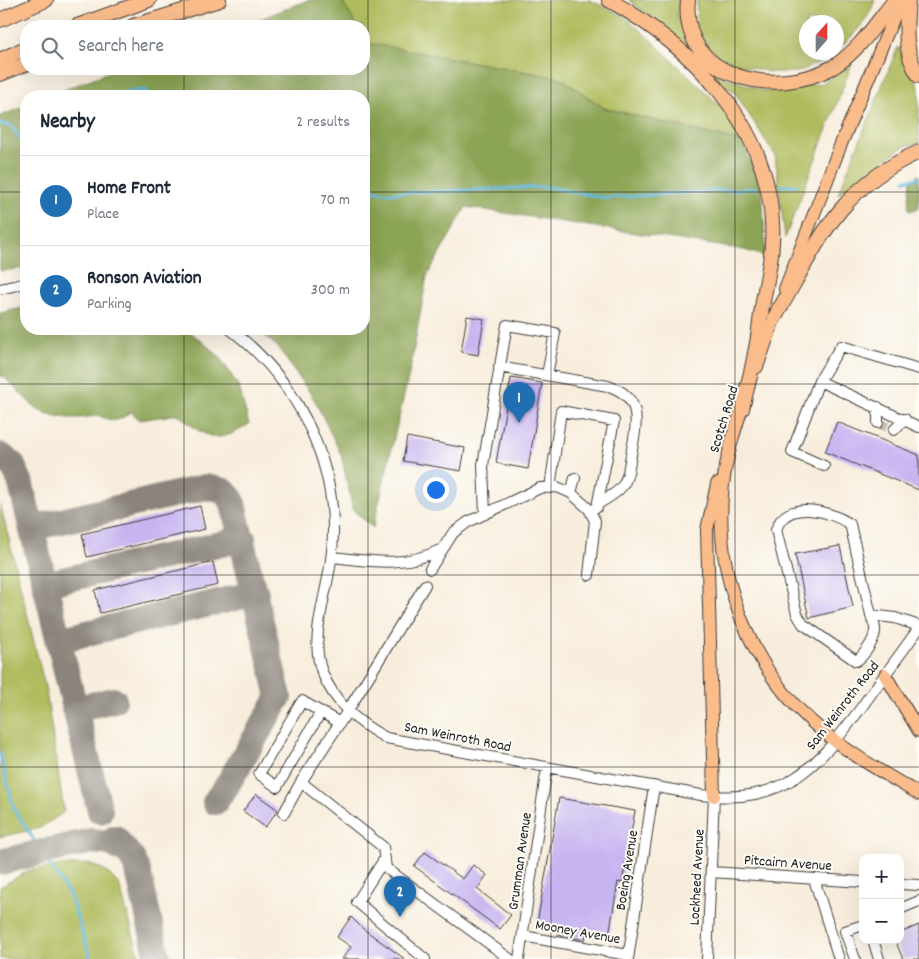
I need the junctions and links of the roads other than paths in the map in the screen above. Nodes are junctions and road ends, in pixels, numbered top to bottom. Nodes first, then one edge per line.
1 (46, 0) edge
2 (149, 0) edge
3 (219, 0) edge
4 (608, 0) edge
5 (688, 0) edge
6 (895, 0) edge
7 (901, 0) edge
8 (908, 0) edge
9 (0, 20) edge
10 (94, 20) edge
11 (153, 20) edge
12 (20, 51) edge
13 (0, 60) edge
14 (20, 66) edge
15 (0, 74) edge
16 (919, 76) edge
17 (919, 152) edge
18 (20, 284) edge
19 (0, 288) edge
20 (775, 317) junction
21 (238, 335) edge
22 (499, 367) junction
23 (919, 369) edge
24 (547, 375) junction
25 (819, 381) junction
26 (878, 407) junction
27 (742, 408) junction
28 (905, 419) junction
29 (878, 424) dead end
30 (919, 427) edge
31 (894, 430) dead end
32 (728, 454) junction
33 (824, 466) dead end
34 (575, 478) dead end
35 (550, 488) junction
36 (571, 493) junction
37 (598, 504) junction
38 (485, 514) junction
39 (595, 522) junction
40 (441, 550) junction
41 (332, 557) junction
42 (430, 569) dead end
43 (589, 575) dead end
44 (425, 585) dead end
45 (871, 616) junction
46 (919, 627) edge
47 (885, 675) junction
48 (321, 712) junction
49 (347, 712) junction
50 (340, 723) junction
51 (919, 731) edge
52 (835, 742) junction
53 (547, 767) junction
54 (301, 782) junction
55 (654, 786) junction
56 (277, 787) junction
57 (919, 794) edge
58 (714, 796) junction
59 (292, 797) junction
60 (284, 813) dead end
61 (385, 858) junction
62 (711, 872) junction
63 (814, 879) junction
64 (859, 882) edge
65 (904, 884) edge
66 (919, 885) edge
67 (919, 901) edge
68 (904, 907) edge
69 (859, 926) edge
70 (523, 936) junction
71 (874, 944) edge
72 (628, 957) edge
73 (425, 959) edge
74 (510, 959) edge
75 (520, 959) edge
76 (707, 959) edge
77 (839, 959) edge
78 (855, 959) edge
79 (879, 959) edge

1 - 9 highway
2 - 10 highway
3 - 11 highway
4 - 27 highway
5 - 6 highway
7 - 20 main road, Scotch Road
8 - 16 highway
12 - 13 highway
14 - 15 highway
17 - 20 highway
18 - 19 street
20 - 27 main road, Scotch Road
21 - 41 street, Sam Weinroth Road
22 - 24 street
22 - 24 street
22 - 38 street
23 - 25 street
24 - 37 street
25 - 26 street
25 - 33 street
26 - 28 street
26 - 29 street
27 - 32 main road, Scotch Road
28 - 30 street
28 - 31 street
32 - 52 main road, Scotch Road
32 - 58 main road
34 - 36 street
35 - 36 street
35 - 37 street
35 - 38 street
36 - 39 street
37 - 39 street
38 - 40 street
39 - 43 street
40 - 41 street
40 - 42 street
41 - 49 street, Sam Weinroth Road
44 - 49 street
45 - 45 street
45 - 46 street
46 - 47 street, Sam Weinroth Road
47 - 51 main road
47 - 52 street, Sam Weinroth Road
48 - 50 street
48 - 56 street
48 - 56 street
49 - 50 street
49 - 53 street, Sam Weinroth Road
50 - 54 street
52 - 57 main road, Scotch Road
52 - 58 street, Sam Weinroth Road
53 - 55 street, Sam Weinroth Road
53 - 70 street, Grumman Avenue
54 - 59 street
54 - 61 street
55 - 58 street, Sam Weinroth Road
55 - 72 street, Boeing Avenue
56 - 59 street
58 - 62 street, Lockheed Avenue
59 - 60 street
61 - 73 street
61 - 74 street
62 - 63 street, Pitcairn Avenue
62 - 76 street, Lockheed Avenue
63 - 64 street, Pitcairn Avenue
63 - 77 street
65 - 66 street
67 - 68 street
69 - 78 street
70 - 72 street, Mooney Avenue
70 - 75 street, Grumman Avenue
71 - 79 street

